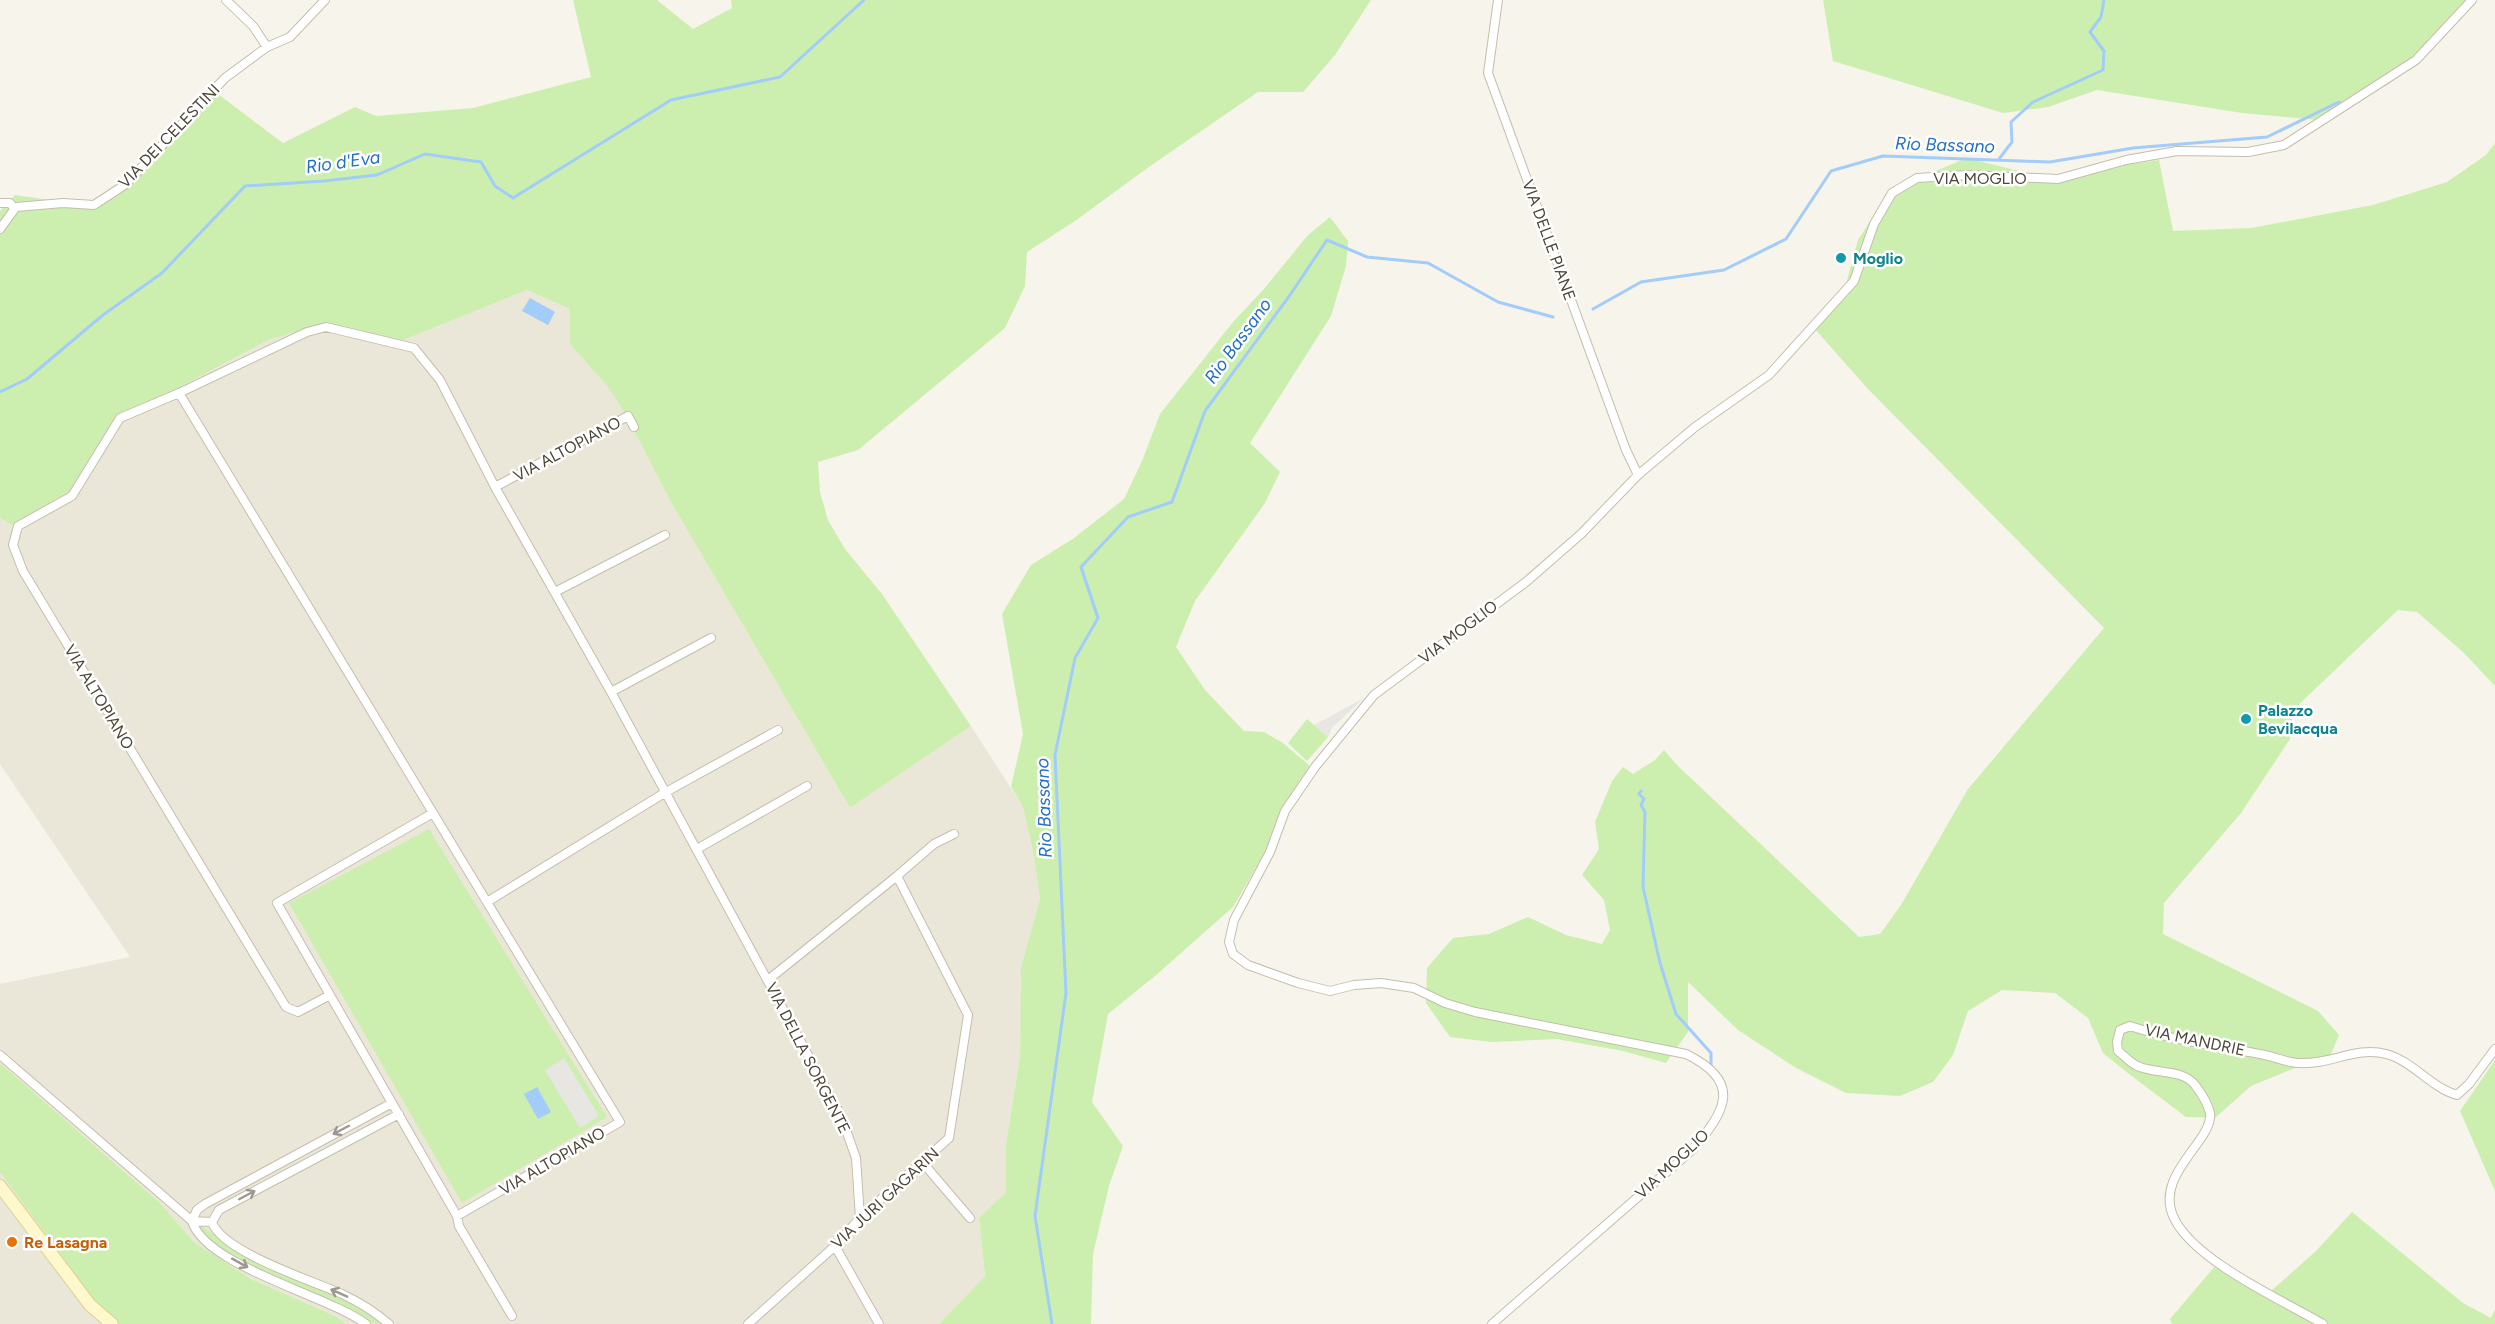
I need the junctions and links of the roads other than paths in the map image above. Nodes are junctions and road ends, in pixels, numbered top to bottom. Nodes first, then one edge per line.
1 (226, 0) edge
2 (325, 0) edge
3 (1498, 0) edge
4 (2472, 0) edge
5 (267, 47) junction
6 (0, 203) edge
7 (14, 208) junction
8 (0, 229) edge
9 (179, 393) junction
10 (634, 427) dead end
11 (1638, 475) junction
12 (495, 487) junction
13 (665, 535) dead end
14 (555, 592) junction
15 (711, 638) dead end
16 (611, 692) junction
17 (778, 730) dead end
18 (807, 786) dead end
19 (666, 792) junction
20 (433, 813) junction
21 (954, 834) dead end
22 (697, 849) junction
23 (897, 876) junction
24 (487, 902) junction
25 (728, 906) joint
26 (768, 980) junction
27 (330, 995) junction
28 (2495, 1049) edge
29 (0, 1055) edge
30 (392, 1102) junction
31 (399, 1114) junction
32 (922, 1163) junction
33 (1, 1188) edge
34 (457, 1216) junction
35 (860, 1218) junction
36 (970, 1218) dead end
37 (192, 1221) junction
38 (212, 1222) junction
39 (835, 1246) junction
40 (512, 1316) dead end
41 (112, 1324) edge
42 (366, 1324) edge
43 (389, 1324) edge
44 (748, 1324) edge
45 (879, 1324) edge
46 (1492, 1324) edge
47 (2323, 1324) edge

1 - 5 street
2 - 5 street, VIA DEI CELESTINI
3 - 11 street, VIA DELLE PIANE
4 - 11 street, VIA MOGLIO
5 - 7 street, VIA DEI CELESTINI
6 - 7 street
7 - 8 street
9 - 12 street, VIA ALTOPIANO
9 - 20 street, VIA ALTOPIANO
9 - 27 street, VIA ALTOPIANO
10 - 12 street, VIA ALTOPIANO
11 - 46 street, VIA MOGLIO
12 - 14 street, VIA ALTOPIANO
13 - 14 street
14 - 16 street, VIA ALTOPIANO
15 - 16 street
16 - 19 street, VIA ALTOPIANO
17 - 19 street
18 - 22 street
19 - 22 street, VIA ALTOPIANO
19 - 24 street
20 - 24 street, VIA ALTOPIANO
20 - 27 street
21 - 23 street
22 - 25 street, VIA ALTOPIANO
23 - 26 street
23 - 32 street, VIA JURI GAGARIN
24 - 34 street, VIA ALTOPIANO
25 - 26 street, VIA DELLA SORGENTE
26 - 35 street, VIA DELLA SORGENTE
27 - 30 street
28 - 47 street, VIA MANDRIE
29 - 37 street
30 - 31 street
30 -> 37 street
31 - 34 street
38 -> 31 street
32 - 35 street, VIA JURI GAGARIN
32 - 36 street
33 - 41 main road
34 - 40 street
35 - 39 street, VIA JURI GAGARIN
37 - 38 street
37 -> 42 street
43 -> 38 street
39 - 44 street, VIA JURI GAGARIN
39 - 45 street

